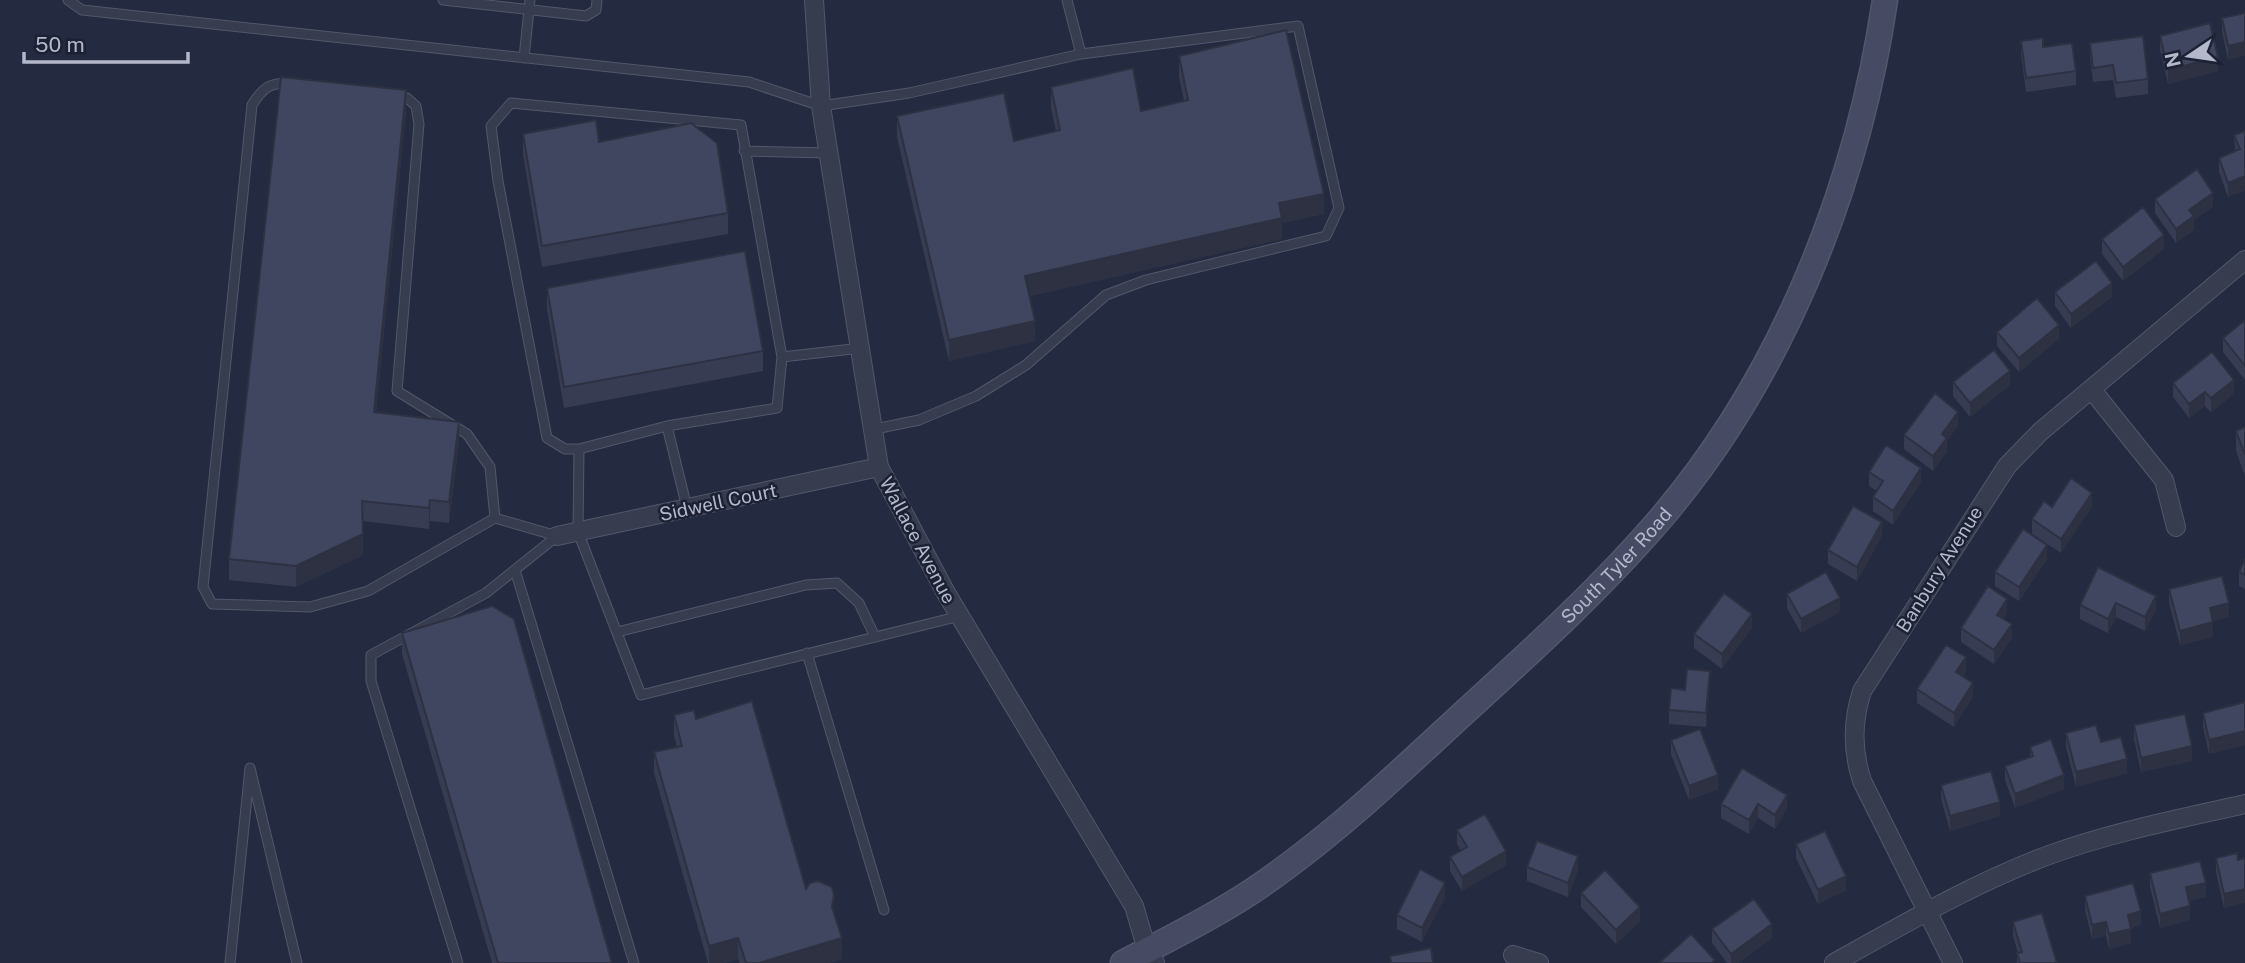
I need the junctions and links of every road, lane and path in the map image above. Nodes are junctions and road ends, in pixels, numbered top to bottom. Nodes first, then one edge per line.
1 (68, 0) edge
2 (443, 0) edge
3 (597, 0) edge
4 (814, 0) edge
5 (1068, 0) edge
6 (1885, 0) edge
7 (530, 5) edge
8 (1081, 54) junction
9 (524, 58) junction
10 (306, 85) edge
11 (382, 95) edge
12 (821, 106) junction
13 (744, 151) junction
14 (829, 153) junction
15 (2245, 260) edge
16 (862, 348) junction
17 (782, 357) junction
18 (2092, 390) junction
19 (667, 426) junction
20 (875, 429) junction
21 (579, 449) junction
22 (879, 467) junction
23 (687, 508) junction
24 (495, 518) junction
25 (2176, 527) dead end
26 (578, 532) junction
27 (557, 536) junction
28 (515, 570) junction
29 (960, 616) junction
30 (617, 632) junction
31 (875, 637) junction
32 (807, 653) junction
33 (2245, 804) edge
34 (884, 910) dead end
35 (1928, 910) junction
36 (1513, 955) dead end
37 (1152, 957) edge
38 (230, 963) edge
39 (297, 963) edge
40 (458, 963) edge
41 (634, 963) edge
42 (1123, 963) edge
43 (1539, 963) edge
44 (1834, 963) edge
45 (1953, 963) edge

1 - 9 lane
2 - 7 lane
3 - 7 lane
4 - 12 street, Wallace Avenue
5 - 8 lane
6 - 37 street, South Tyler Road
7 - 9 lane
8 - 12 lane
8 - 20 lane
9 - 12 lane
10 - 24 lane
11 - 24 lane
12 - 14 street, Wallace Avenue
13 - 14 lane
13 - 17 lane
13 - 21 lane
14 - 16 street, Wallace Avenue
15 - 18 street, Banbury Avenue
16 - 17 lane
16 - 20 street, Wallace Avenue
17 - 19 lane
18 - 25 street
18 - 35 street, Banbury Avenue
19 - 21 lane
19 - 23 lane
20 - 22 street, Wallace Avenue
21 - 26 lane
22 - 23 street, Sidwell Court
22 - 29 street, Wallace Avenue
23 - 26 street, Sidwell Court
24 - 27 lane
26 - 27 street, Sidwell Court
26 - 30 lane
27 - 28 lane
28 - 40 lane
28 - 41 lane
29 - 31 lane
29 - 37 street, Wallace Avenue
30 - 31 lane
30 - 32 lane
31 - 32 lane
32 - 34 lane
33 - 35 street
35 - 44 street
35 - 45 street, Banbury Avenue
36 - 43 street
37 - 42 street, South Tyler Road
38 - 39 lane

